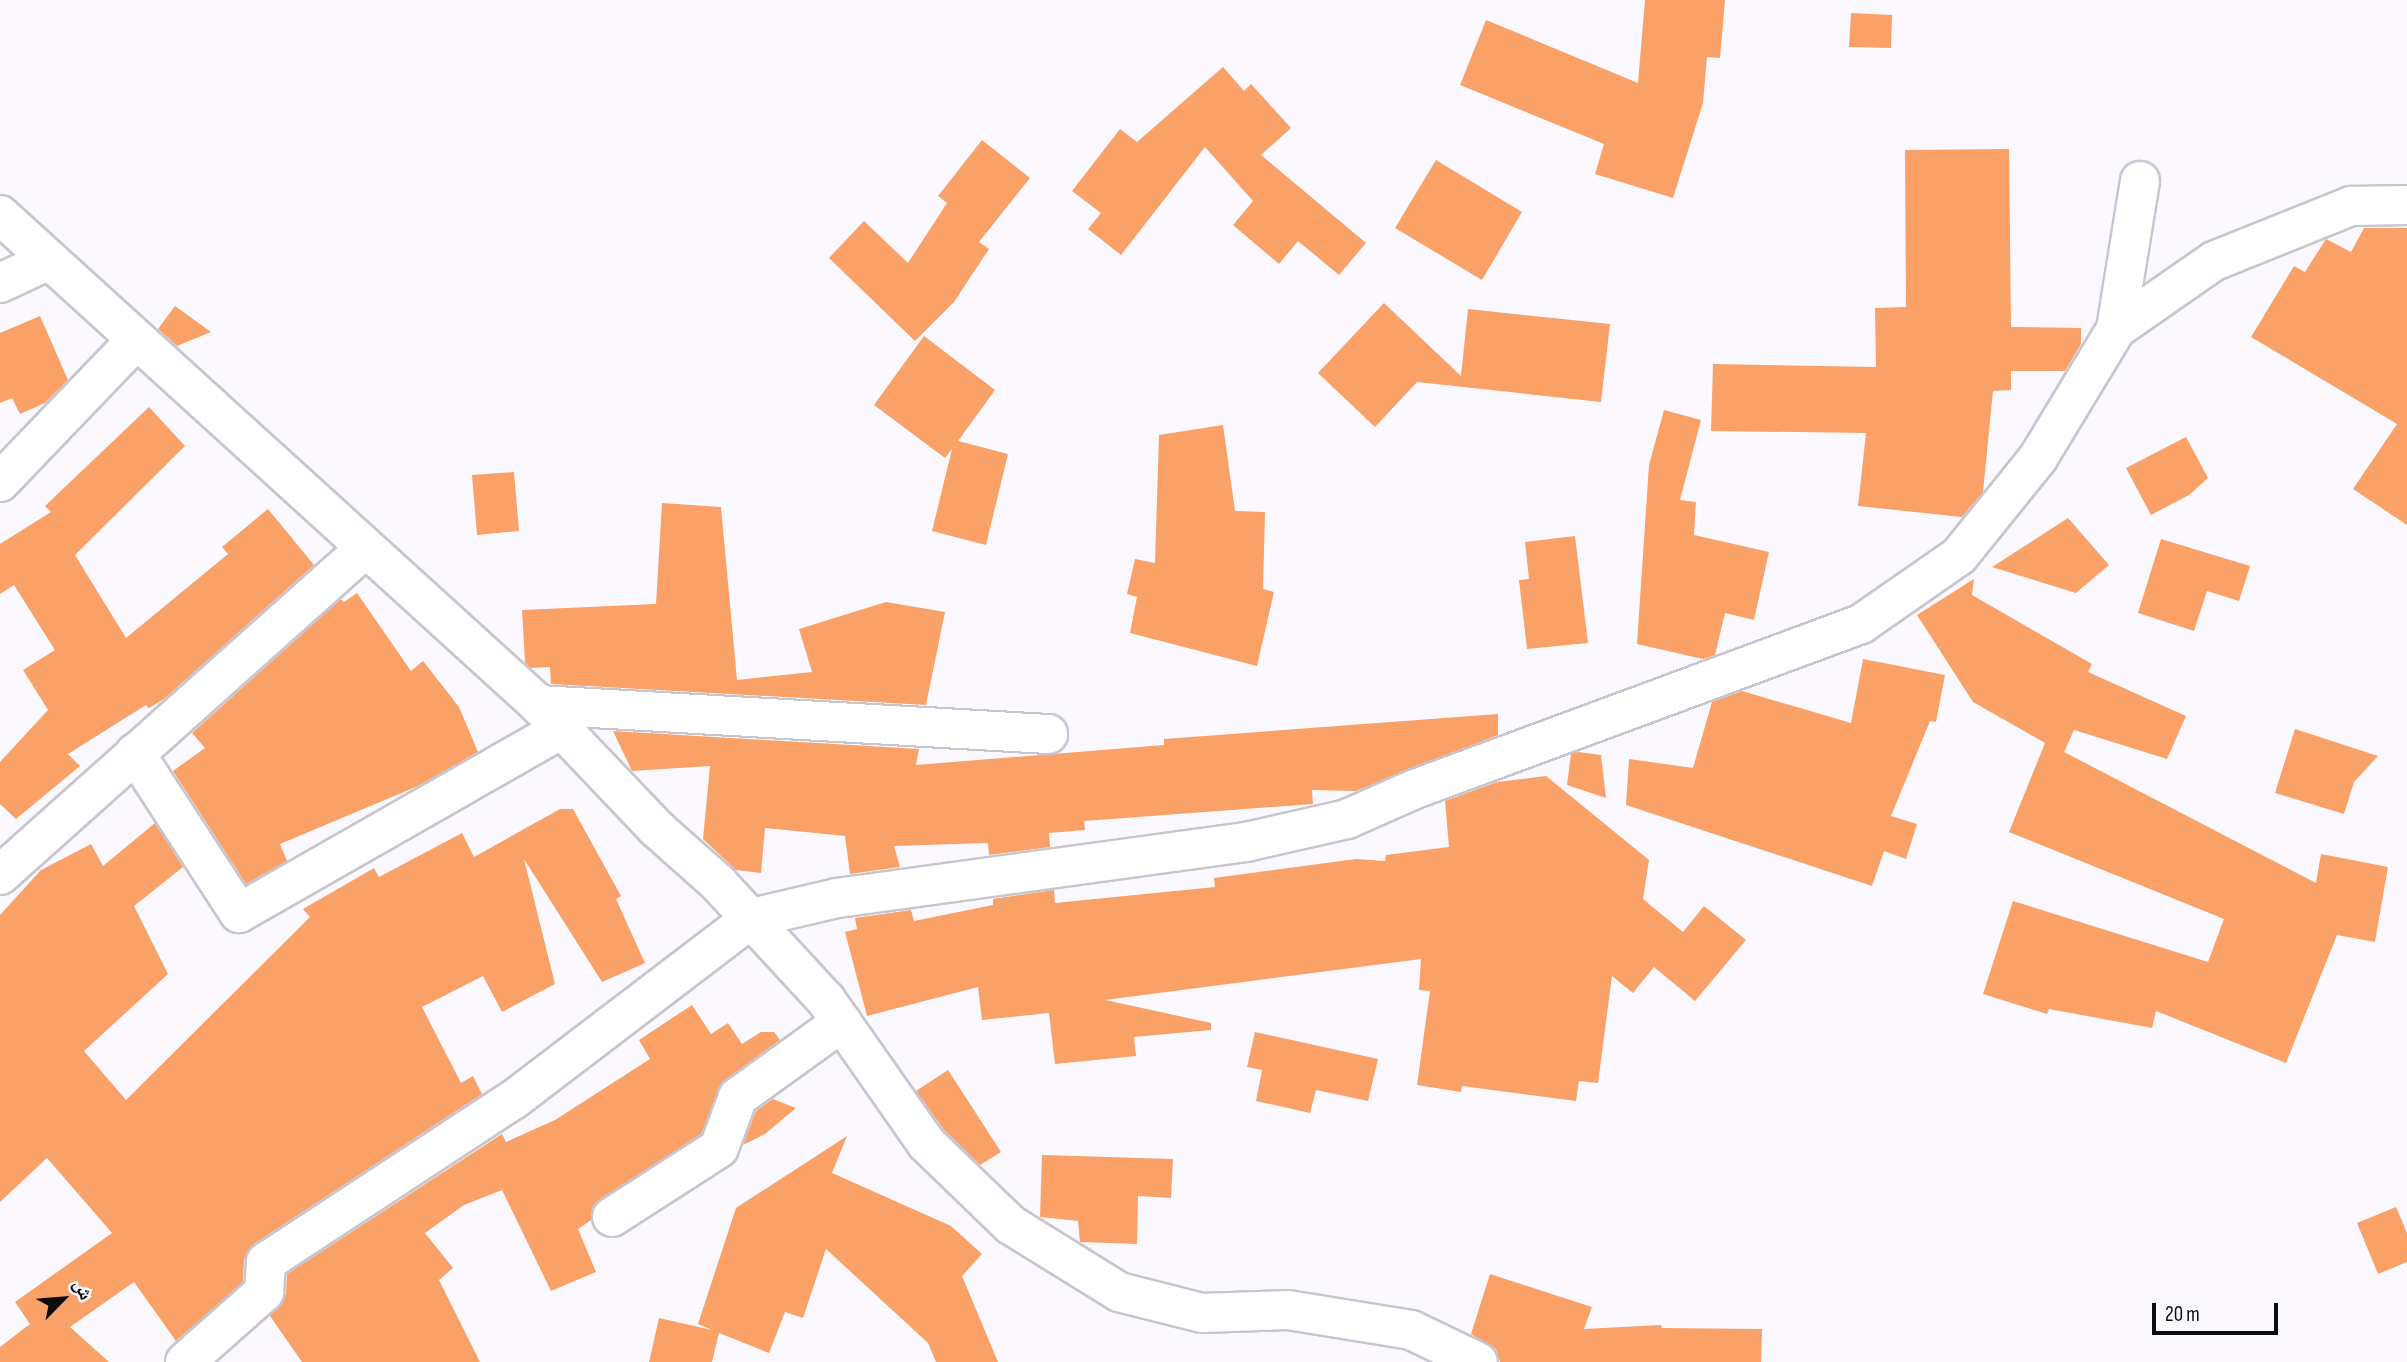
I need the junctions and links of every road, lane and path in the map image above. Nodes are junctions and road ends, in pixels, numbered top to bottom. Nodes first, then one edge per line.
1 (2140, 181) dead end
2 (2407, 205) edge
3 (0, 215) edge
4 (49, 260) junction
5 (0, 284) edge
6 (2116, 328) junction
7 (136, 341) junction
8 (39, 441) junction
9 (0, 448) edge
10 (0, 482) edge
11 (363, 550) junction
12 (551, 717) junction
13 (1048, 734) dead end
14 (135, 753) junction
15 (0, 875) edge
16 (752, 918) junction
17 (842, 1021) junction
18 (612, 1217) dead end
19 (185, 1362) edge
20 (1478, 1362) edge

1 - 6 street
2 - 6 street
3 - 4 street
4 - 5 street
4 - 7 street
6 - 16 street
7 - 8 street
7 - 11 street
8 - 9 street
8 - 10 street
11 - 12 street
11 - 14 street
12 - 13 street
12 - 14 street
12 - 16 street
14 - 15 street
16 - 17 street
16 - 19 street
17 - 18 street
17 - 20 street

